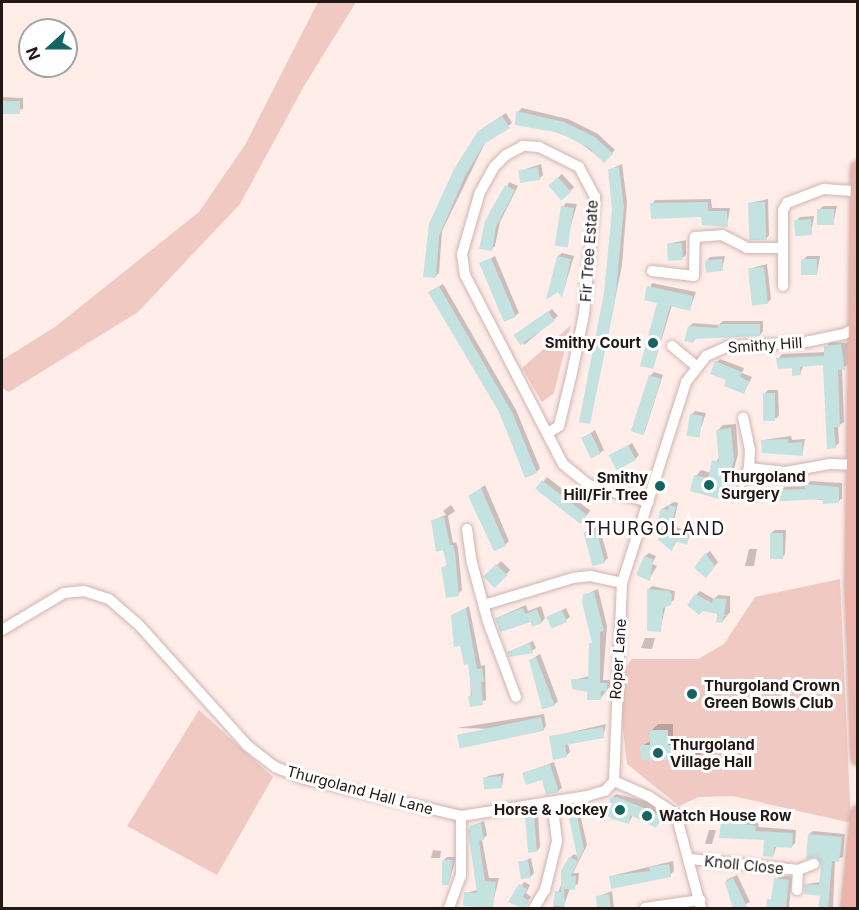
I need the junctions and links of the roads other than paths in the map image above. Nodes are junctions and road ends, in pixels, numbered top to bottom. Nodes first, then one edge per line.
1 (858, 168) edge
2 (855, 191) junction
3 (783, 248) junction
4 (652, 272) dead end
5 (783, 286) dead end
6 (856, 296) edge
7 (854, 329) junction
8 (672, 346) dead end
9 (696, 366) junction
10 (687, 380) joint
11 (855, 417) edge
12 (743, 418) dead end
13 (548, 433) junction
14 (853, 465) junction
15 (749, 468) junction
16 (742, 482) dead end
17 (856, 489) edge
18 (649, 502) junction
19 (467, 529) dead end
20 (856, 541) edge
21 (622, 583) junction
22 (484, 605) junction
23 (2, 630) edge
24 (516, 697) dead end
25 (858, 757) edge
26 (614, 781) junction
27 (552, 803) junction
28 (858, 813) edge
29 (461, 816) junction
30 (690, 859) junction
31 (813, 864) dead end
32 (798, 870) junction
33 (797, 890) dead end
34 (700, 904) edge
35 (449, 909) edge
36 (534, 909) edge
37 (645, 909) edge
38 (849, 909) edge

1 - 2 highway
2 - 3 street
2 - 6 highway
3 - 4 street
3 - 5 street
6 - 7 highway
7 - 9 street, Smithy Hill
7 - 11 highway
8 - 9 street
9 - 10 street, Smithy Hill
10 - 18 street, Roper Lane
11 - 14 highway
12 - 15 street
13 - 13 street, Fir Tree Estate
13 - 18 street, Fir Tree Estate
14 - 15 street
14 - 17 highway
15 - 16 street
17 - 20 highway
18 - 21 street, Roper Lane
19 - 22 street
20 - 25 highway
21 - 22 street
21 - 26 street, Roper Lane
22 - 24 street
23 - 29 street, Thurgoland Hall Lane
26 - 27 street, Thurgoland Hall Lane
26 - 30 street
27 - 29 street, Thurgoland Hall Lane
27 - 36 street
28 - 38 highway
29 - 35 street
30 - 32 street, Knoll Close
30 - 34 street
31 - 32 street, Knoll Close
32 - 33 street, Knoll Close
34 - 37 street

